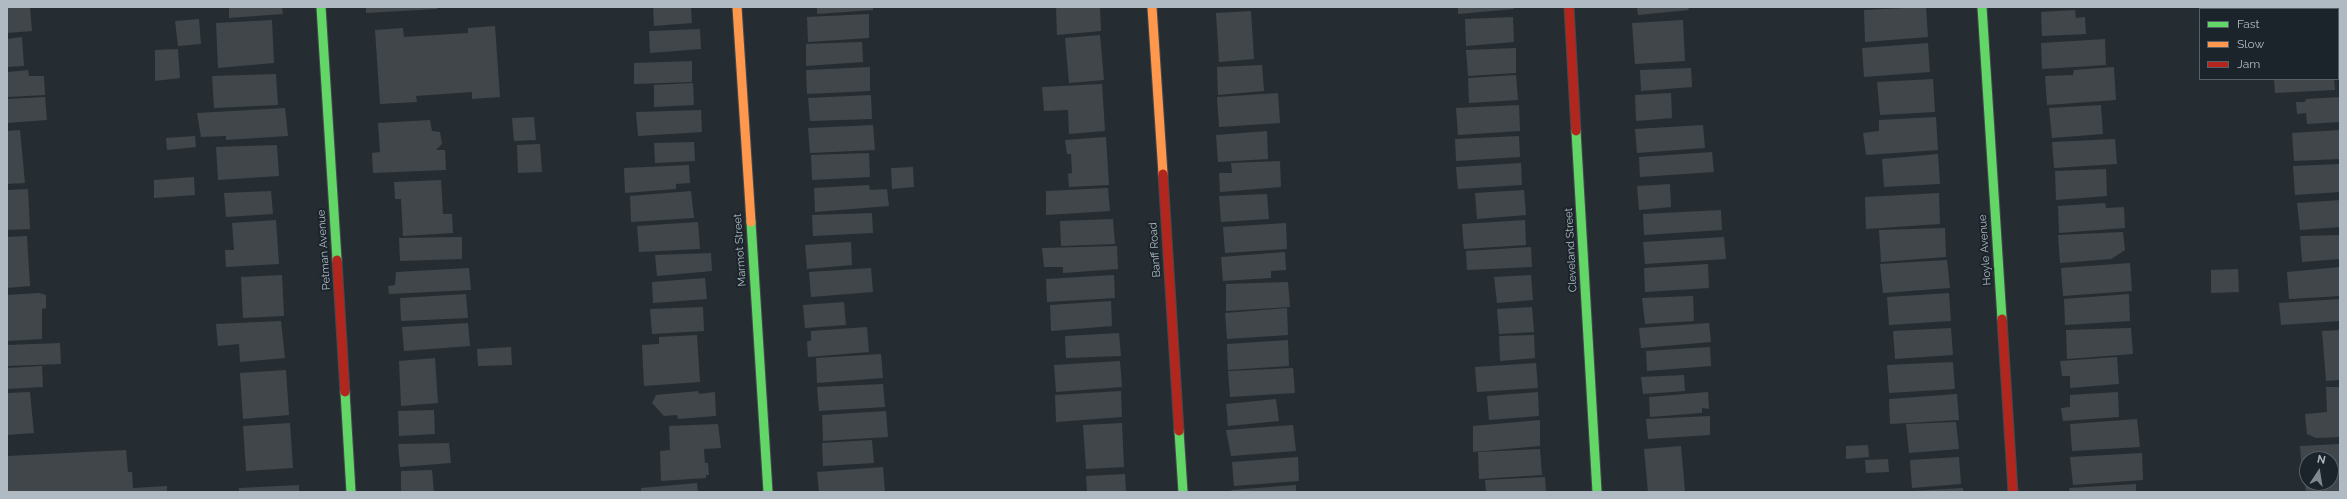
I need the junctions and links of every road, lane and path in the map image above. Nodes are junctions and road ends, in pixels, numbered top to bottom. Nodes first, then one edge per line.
1 (321, 7) edge
2 (737, 7) edge
3 (1152, 7) edge
4 (1569, 7) edge
5 (1982, 7) edge
6 (352, 492) edge
7 (768, 492) edge
8 (1183, 492) edge
9 (1597, 492) edge
10 (2013, 492) edge

1 - 6 street, Petman Avenue
2 - 7 street, Marmot Street
3 - 8 street, Banff Road
4 - 9 street, Cleveland Street
5 - 10 street, Hoyle Avenue

